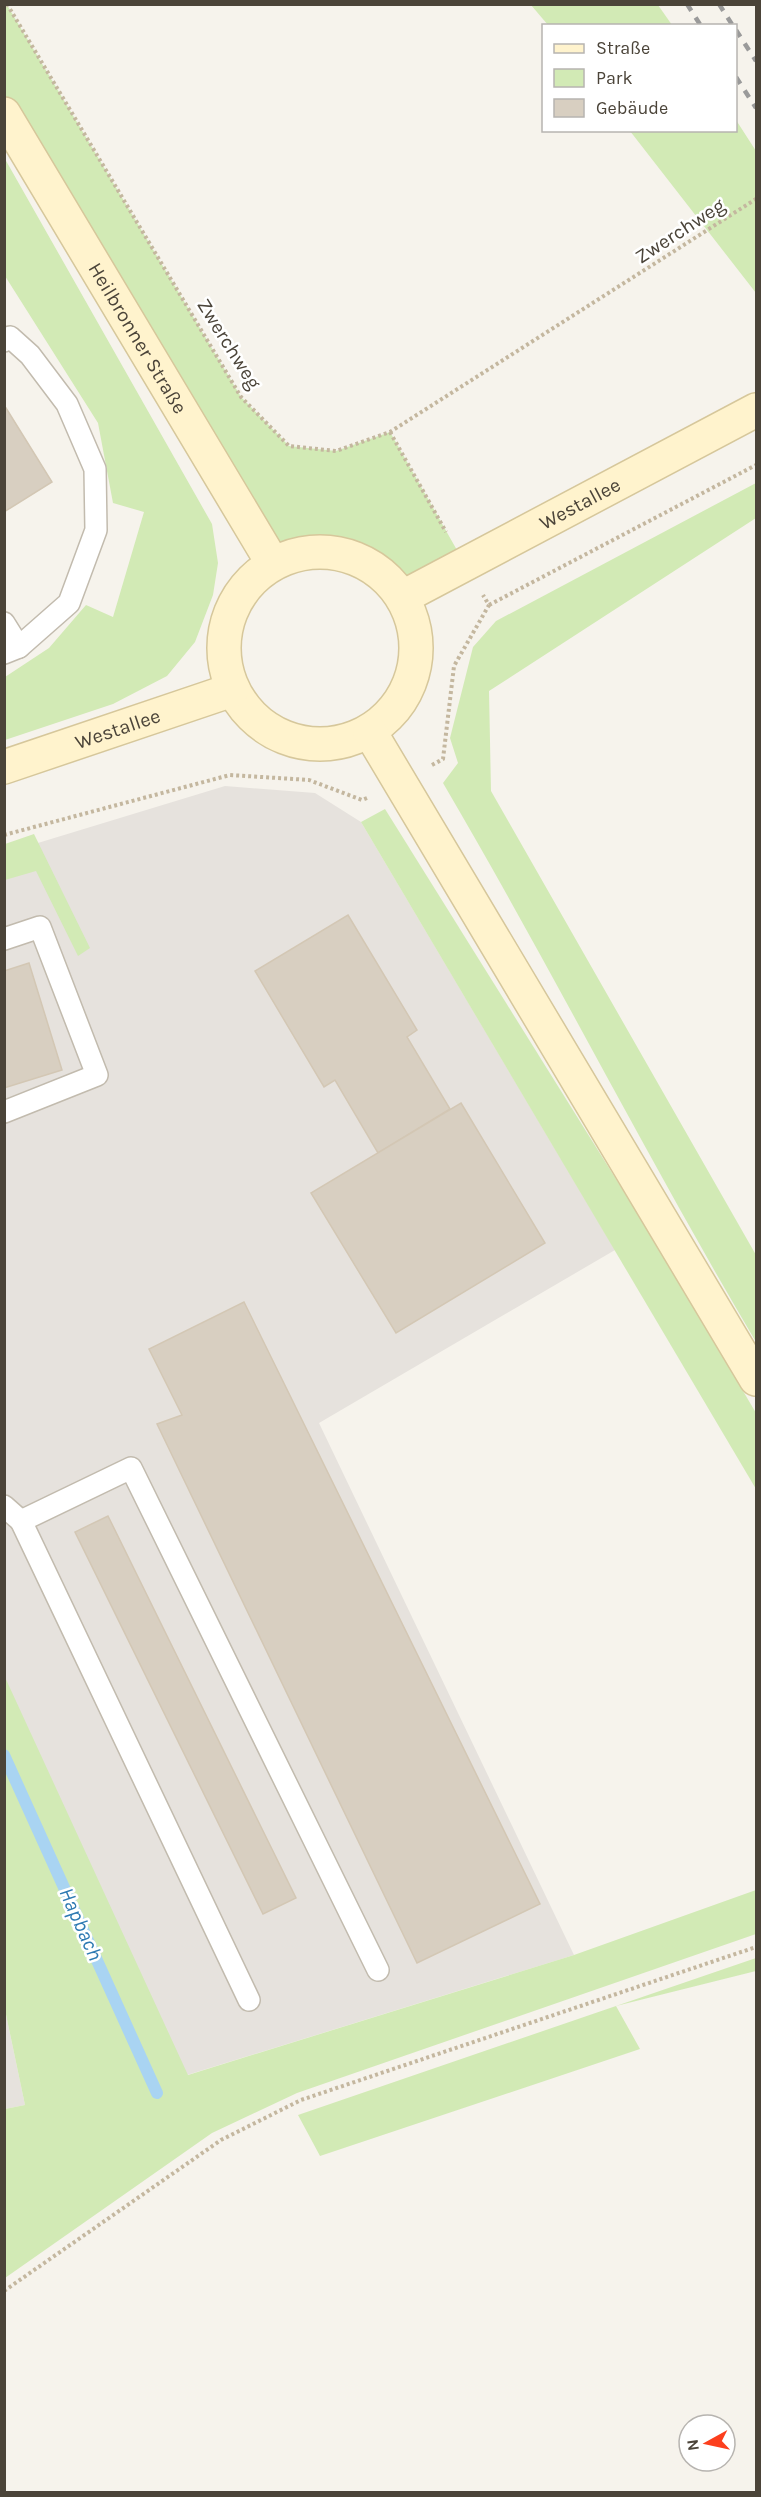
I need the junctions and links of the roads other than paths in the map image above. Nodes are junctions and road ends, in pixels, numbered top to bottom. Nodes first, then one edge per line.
1 (4, 114) edge
2 (4, 340) edge
3 (756, 410) edge
4 (272, 562) junction
5 (403, 597) junction
6 (4, 623) edge
7 (12, 650) edge
8 (232, 690) junction
9 (370, 732) junction
10 (4, 767) edge
11 (4, 939) edge
12 (4, 1112) edge
13 (756, 1379) edge
14 (4, 1506) edge
15 (21, 1521) junction
16 (378, 1970) dead end
17 (249, 2000) dead end

1 - 4 main road, Heilbronner Straße
2 - 7 lane
3 - 5 main road, Westallee
4 - 5 main road
4 - 8 main road
5 - 9 main road
6 - 7 lane
8 - 9 main road
8 - 10 main road, Westallee
9 - 13 main road
11 - 12 lane
14 - 15 lane
15 - 16 lane
15 - 17 lane

